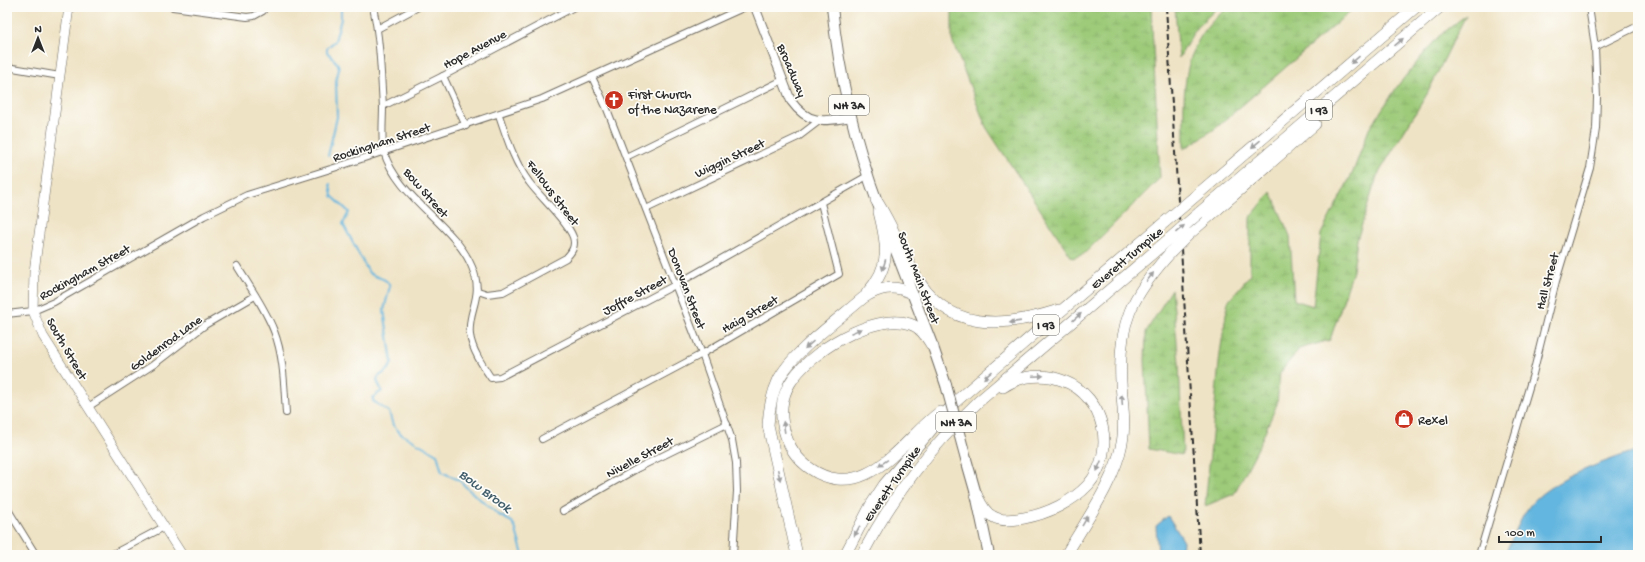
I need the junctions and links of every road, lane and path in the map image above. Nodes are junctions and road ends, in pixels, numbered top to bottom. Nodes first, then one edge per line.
1 (69, 7) edge
2 (173, 7) edge
3 (373, 7) edge
4 (418, 7) edge
5 (574, 7) edge
6 (745, 7) edge
7 (755, 7) edge
8 (832, 7) edge
9 (1416, 7) edge
10 (1440, 7) edge
11 (1589, 7) edge
12 (263, 9) edge
13 (1638, 26) edge
14 (377, 29) junction
15 (1595, 47) junction
16 (1383, 55) junction
17 (7, 67) edge
18 (60, 76) junction
19 (443, 76) junction
20 (592, 77) junction
21 (782, 80) junction
22 (383, 106) junction
23 (499, 115) junction
24 (852, 117) junction
25 (819, 121) junction
26 (466, 126) junction
27 (384, 152) junction
28 (626, 156) junction
29 (869, 175) junction
30 (876, 200) junction
31 (821, 203) junction
32 (646, 209) junction
33 (237, 266) dead end
34 (675, 285) junction
35 (478, 291) junction
36 (911, 293) junction
37 (255, 296) junction
38 (863, 298) junction
39 (1066, 308) junction
40 (33, 310) junction
41 (7, 314) edge
42 (933, 347) junction
43 (702, 354) junction
44 (491, 378) joint
45 (955, 402) junction
46 (88, 407) junction
47 (286, 413) dead end
48 (957, 422) junction
49 (727, 424) junction
50 (542, 439) dead end
51 (976, 494) junction
52 (7, 508) edge
53 (563, 511) dead end
54 (164, 527) junction
55 (36, 555) edge
56 (111, 555) edge
57 (182, 555) edge
58 (733, 555) edge
59 (797, 555) edge
60 (845, 555) edge
61 (862, 555) edge
62 (989, 555) edge
63 (1066, 555) edge
64 (1479, 555) edge

1 - 18 main road, South Street
2 - 12 street
3 - 14 street, Bow Street
4 - 14 street
5 - 19 street, Hope Avenue
6 - 20 street, Rockingham Street
7 - 21 street, Broadway
8 - 24 main road, South Main Street / NH 3A
9 -> 39 highway, Everett Turnpike / I 93, bridge
16 -> 10 highway, Everett Turnpike / I 93
11 - 15 street, Hall Street
13 - 15 street
14 - 22 street, Bow Street
15 - 64 street, Hall Street
48 -> 16 highway, Everett Turnpike / I 93, bridge
63 -> 16 highway, bridge
17 - 18 street
18 - 40 main road, South Street
19 - 22 street, Hope Avenue
19 - 26 street
20 - 23 street, Rockingham Street
20 - 28 street, Donovan Street
21 - 25 street, Broadway
21 - 28 street
22 - 27 street, Bow Street
23 - 26 street, Rockingham Street
23 - 35 street, Fellows Street
24 - 25 street
24 - 29 main road, South Main Street / NH 3A
25 - 32 street, Wiggin Street
26 - 27 street, Rockingham Street
27 - 35 street, Bow Street
27 - 40 street, Rockingham Street
28 - 32 street, Donovan Street
29 - 30 main road, South Main Street / NH 3A
29 - 31 street, Joffre Street
30 - 36 main road, South Main Street / NH 3A
30 -> 38 highway
39 -> 30 highway
31 - 34 street, Joffre Street
31 - 43 street, Haig Street
32 - 34 street, Donovan Street
33 - 37 street
34 - 43 street, Donovan Street
34 - 44 street, Joffre Street
35 - 44 street, Bow Street
36 - 38 highway
36 - 42 main road, South Main Street / NH 3A
37 - 46 street, Goldenrod Lane
37 - 47 street
38 -> 59 highway
39 -> 45 highway, Everett Turnpike / I 93
40 - 41 street, Rockingham Street
40 - 46 main road, South Street
45 -> 42 highway
42 - 51 main road, South Main Street / NH 3A, bridge
43 - 49 street, Donovan Street
43 - 50 street, Haig Street
45 -> 60 highway, Everett Turnpike / I 93
46 - 54 main road, South Street
48 -> 51 highway
48 - 61 highway, Everett Turnpike / I 93
49 - 53 street, Nivelle Street
49 - 58 street, Donovan Street
51 - 62 main road, South Main Street / NH 3A
52 - 55 street
54 - 56 street
54 - 57 main road, South Street

